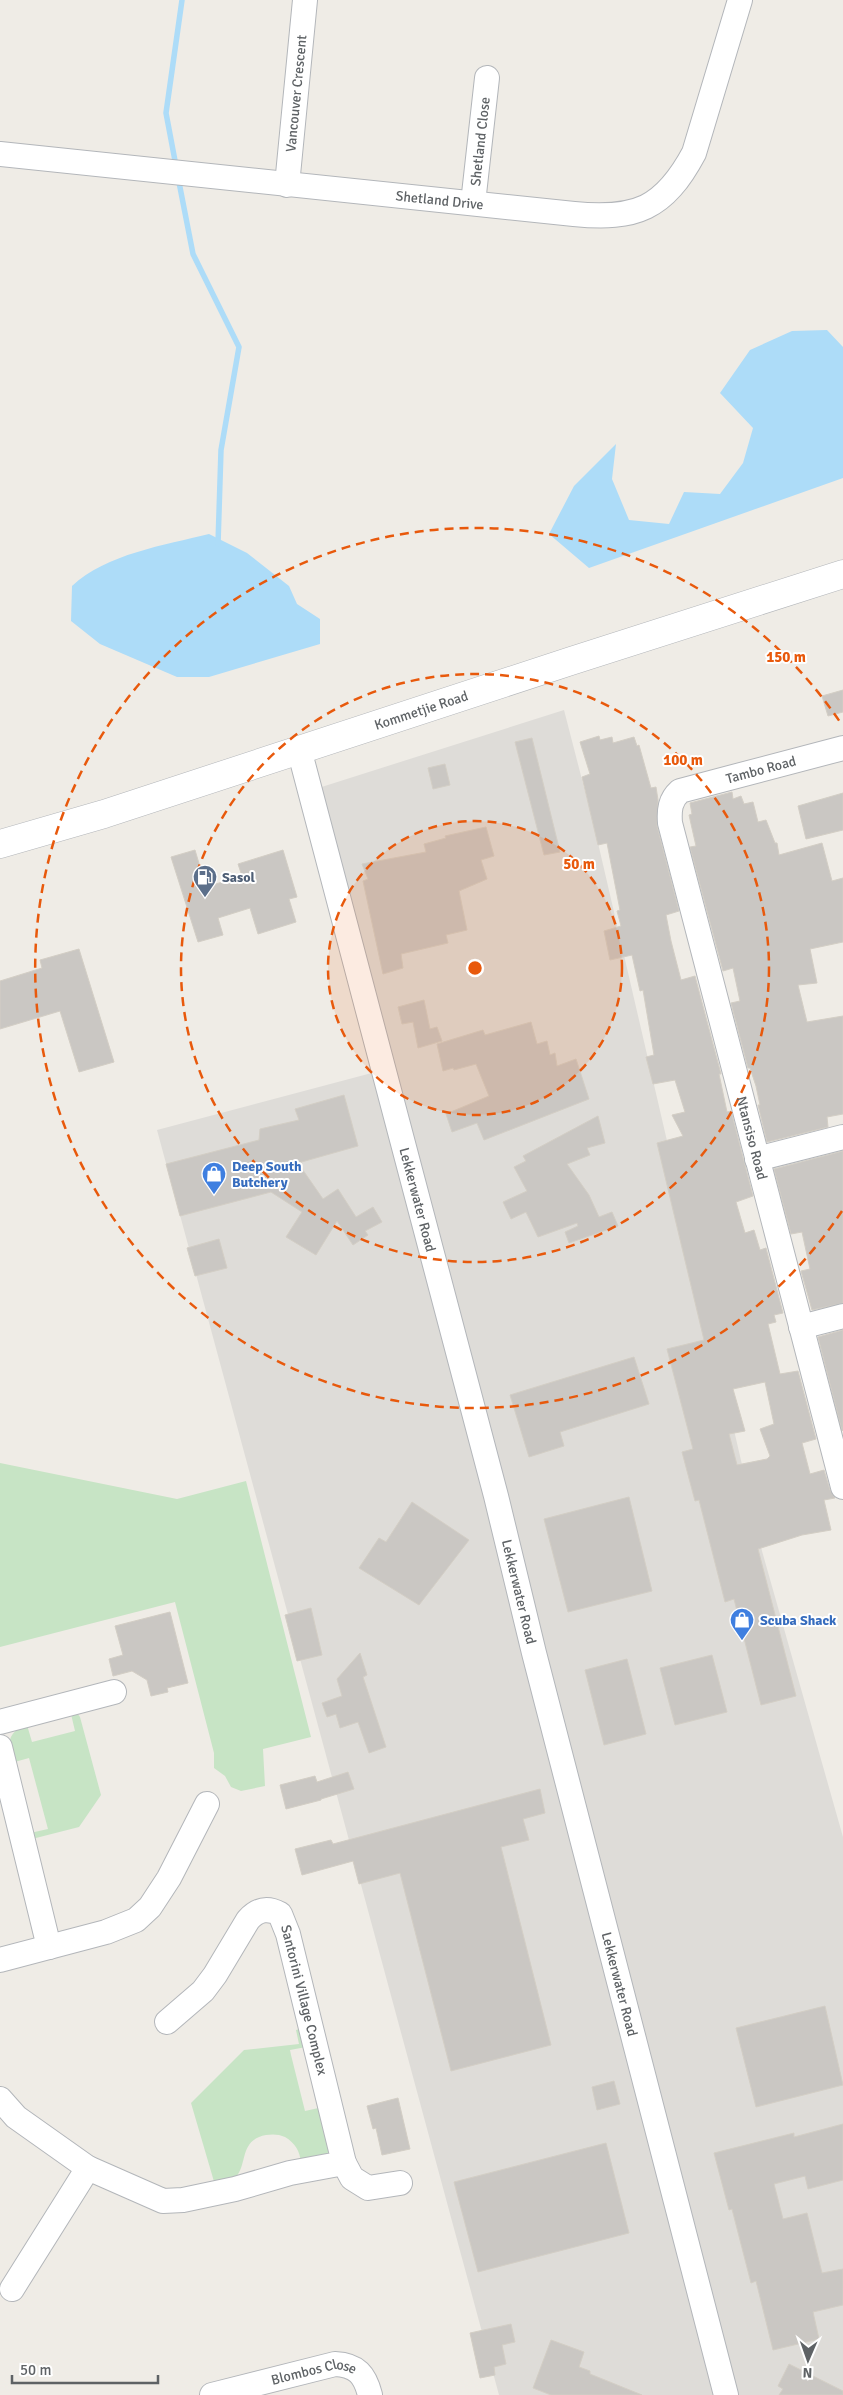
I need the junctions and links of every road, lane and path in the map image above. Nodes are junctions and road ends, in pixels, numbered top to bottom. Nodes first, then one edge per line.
1 (306, 0) edge
2 (740, 0) edge
3 (487, 78) dead end
4 (0, 154) edge
5 (286, 185) junction
6 (474, 203) junction
7 (843, 576) edge
8 (843, 748) edge
9 (299, 749) junction
10 (680, 791) joint
11 (0, 844) edge
12 (843, 1137) edge
13 (757, 1159) junction
14 (843, 1316) edge
15 (801, 1327) junction
16 (843, 1487) edge
17 (114, 1692) dead end
18 (0, 1722) edge
19 (0, 1747) edge
20 (207, 1804) dead end
21 (49, 1947) junction
22 (0, 1960) edge
23 (167, 2022) dead end
24 (0, 2099) edge
25 (344, 2163) junction
26 (88, 2168) junction
27 (400, 2183) dead end
28 (12, 2289) dead end
29 (212, 2395) edge
30 (370, 2395) edge
31 (726, 2395) edge

1 - 5 street, Vancouver Crescent
2 - 6 street, Shetland Drive
3 - 6 street, Shetland Close
4 - 5 street, Shetland Drive
5 - 6 street, Shetland Drive
7 - 9 main road, Kommetjie Road
8 - 10 street, Tambo Road
9 - 11 main road, Kommetjie Road
9 - 31 street, Lekkerwater Road
10 - 13 street, Ntansiso Road
12 - 13 street
13 - 15 street, Ntansiso Road
14 - 15 street
15 - 16 street, Ntansiso Road
17 - 18 street
19 - 21 street
20 - 21 street
21 - 22 street
23 - 25 street, Santorini Village Complex
24 - 26 street
25 - 26 street
25 - 27 street, Santorini Village Complex
26 - 28 street
29 - 30 street, Blombos Close

